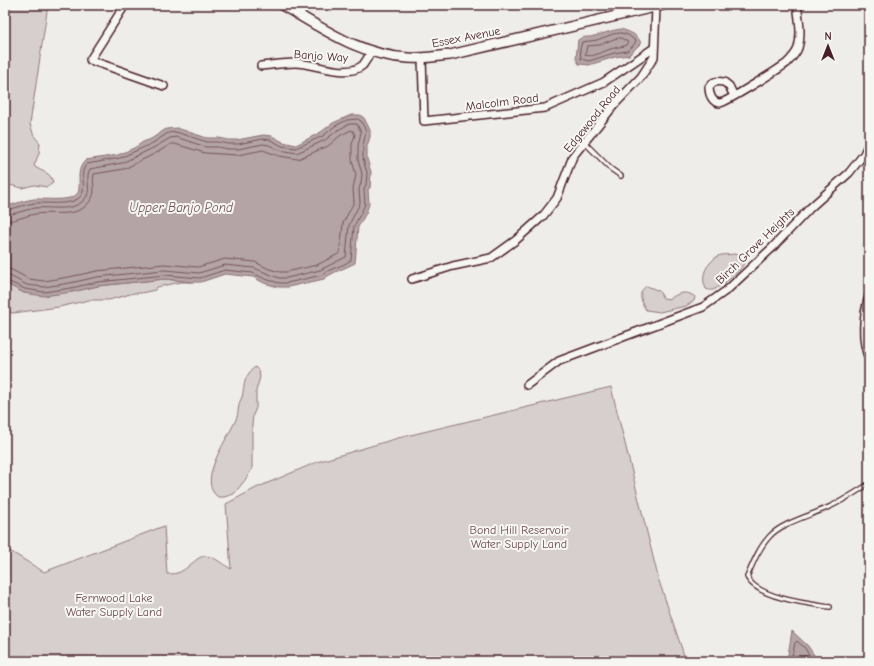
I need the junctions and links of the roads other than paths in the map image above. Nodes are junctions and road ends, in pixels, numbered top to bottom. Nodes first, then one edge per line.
1 (125, 5) edge
2 (282, 5) edge
3 (797, 5) edge
4 (660, 6) edge
5 (631, 9) edge
6 (654, 48) junction
7 (371, 52) junction
8 (422, 58) junction
9 (261, 66) dead end
10 (164, 86) dead end
11 (734, 96) dead end
12 (584, 142) junction
13 (869, 143) edge
14 (621, 176) dead end
15 (412, 279) dead end
16 (869, 296) edge
17 (869, 359) edge
18 (527, 385) dead end
19 (869, 484) edge
20 (830, 607) dead end

1 - 10 street
2 - 7 street, Essex Avenue
3 - 11 street
4 - 5 street, Essex Avenue
4 - 6 street, Edgewood Road
5 - 8 street, Essex Avenue
6 - 8 street, Malcolm Road
6 - 12 street, Edgewood Road
7 - 8 street, Essex Avenue
7 - 9 street, Banjo Way
12 - 14 lane
12 - 15 street, Edgewood Road
13 - 18 street, Birch Grove Heights
16 - 17 street
19 - 20 lane

